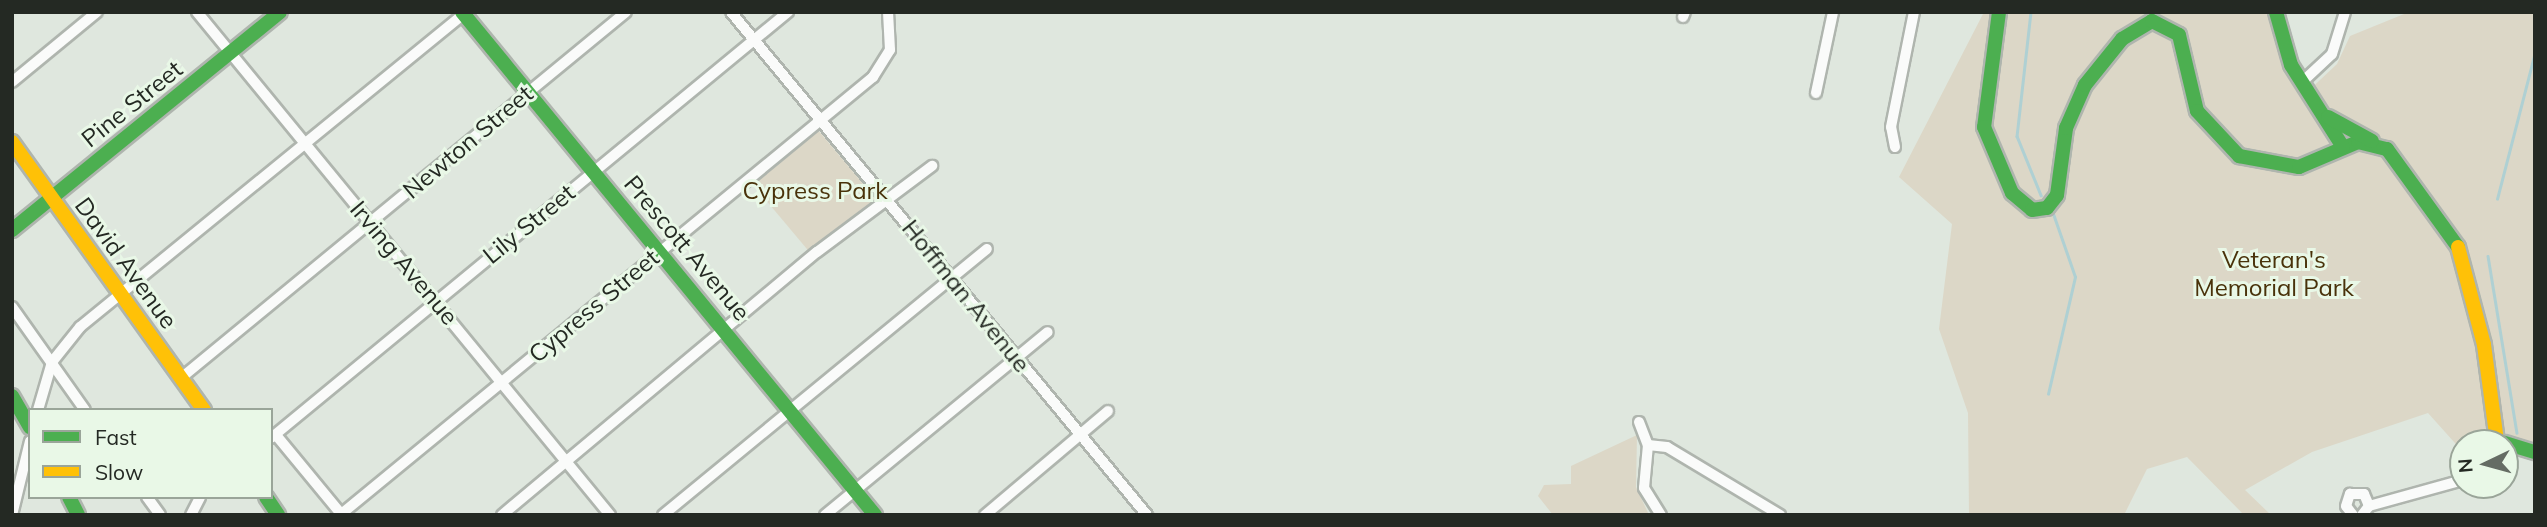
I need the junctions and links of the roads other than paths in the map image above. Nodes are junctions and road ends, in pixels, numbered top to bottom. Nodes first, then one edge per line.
1 (97, 12) edge
2 (197, 12) edge
3 (280, 12) edge
4 (626, 12) edge
5 (731, 12) edge
6 (788, 12) edge
7 (888, 12) edge
8 (1833, 12) edge
9 (1913, 12) edge
10 (1999, 12) edge
11 (2276, 12) edge
12 (2345, 12) edge
13 (464, 13) edge
14 (754, 40) junction
15 (230, 53) junction
16 (12, 82) edge
17 (2301, 83) junction
18 (528, 92) junction
19 (1816, 93) dead end
20 (820, 120) junction
21 (2331, 121) junction
22 (2372, 141) junction
23 (12, 142) edge
24 (304, 143) junction
25 (1895, 147) dead end
26 (2343, 147) junction
27 (2327, 157) junction
28 (932, 166) dead end
29 (594, 171) junction
30 (887, 198) junction
31 (52, 199) junction
32 (369, 224) junction
33 (12, 230) edge
34 (986, 249) dead end
35 (659, 251) junction
36 (952, 278) junction
37 (121, 294) junction
38 (436, 300) junction
39 (12, 307) edge
40 (725, 330) junction
41 (1048, 332) dead end
42 (1016, 358) junction
43 (52, 362) junction
44 (181, 378) junction
45 (504, 383) junction
46 (12, 396) edge
47 (39, 408) edge
48 (84, 408) edge
49 (203, 408) edge
50 (789, 410) junction
51 (1108, 411) dead end
52 (1639, 422) dead end
53 (28, 424) edge
54 (2501, 429) edge
55 (1080, 434) junction
56 (274, 436) edge
57 (1648, 445) junction
58 (28, 449) edge
59 (568, 460) junction
60 (2449, 484) edge
61 (855, 491) junction
62 (70, 499) edge
63 (148, 499) edge
64 (199, 499) edge
65 (267, 499) edge
66 (2365, 511) edge
67 (341, 514) edge
68 (12, 515) edge
69 (78, 515) edge
70 (159, 515) edge
71 (191, 515) edge
72 (278, 515) edge
73 (502, 515) edge
74 (610, 515) edge
75 (663, 515) edge
76 (825, 515) edge
77 (875, 515) edge
78 (985, 515) edge
79 (1147, 515) edge
80 (1661, 515) edge
81 (1780, 515) edge
82 (2353, 515) edge

1 - 16 street
2 - 15 street, Irving Avenue
3 - 15 street, Pine Street
4 - 18 street, Newton Street
5 - 14 street, Hoffman Avenue
6 - 14 street, Lily Street
7 - 20 street, Cypress Street
8 - 19 street
9 - 25 street
10 - 27 street
11 - 17 street
12 - 17 street
13 - 18 street, Prescott Avenue
13 - 24 street
14 - 20 street, Hoffman Avenue
14 - 29 street, Lily Street
15 - 24 street, Irving Avenue
15 - 31 street, Pine Street
17 - 21 street
18 - 29 street, Prescott Avenue
18 - 32 street, Newton Street
20 - 30 street, Hoffman Avenue
20 - 35 street, Cypress Street
21 - 22 street
21 - 26 street
21 - 27 street
22 - 26 street
22 - 54 street
23 - 31 street, David Avenue
24 - 32 street, Irving Avenue
24 - 37 street
26 - 27 street
28 - 30 street
29 - 35 street, Prescott Avenue
29 - 38 street, Lily Street
30 - 36 street, Hoffman Avenue
30 - 40 street
31 - 33 street, Pine Street
31 - 37 street, David Avenue
32 - 38 street, Irving Avenue
32 - 44 street, Newton Street
34 - 36 street
35 - 40 street, Prescott Avenue
35 - 45 street, Cypress Street
36 - 42 street, Hoffman Avenue
36 - 50 street
37 - 43 street
37 - 44 street, David Avenue
38 - 45 street, Irving Avenue
38 - 56 street, Lily Street
39 - 43 street
40 - 50 street, Prescott Avenue
40 - 59 street
41 - 42 street
42 - 55 street, Hoffman Avenue
42 - 61 street
43 - 47 street
43 - 48 street
44 - 49 street, David Avenue
45 - 59 street, Irving Avenue
45 - 67 street, Cypress Street
46 - 53 street
50 - 61 street, Prescott Avenue
50 - 75 street
51 - 55 street
52 - 57 street
55 - 78 street
55 - 79 street, Hoffman Avenue
56 - 67 street
57 - 80 street
57 - 81 street
58 - 68 street
59 - 73 street
59 - 74 street, Irving Avenue
60 - 66 street
61 - 76 street
61 - 77 street, Prescott Avenue
62 - 69 street
63 - 70 street
64 - 71 street
65 - 72 street
66 - 82 street

